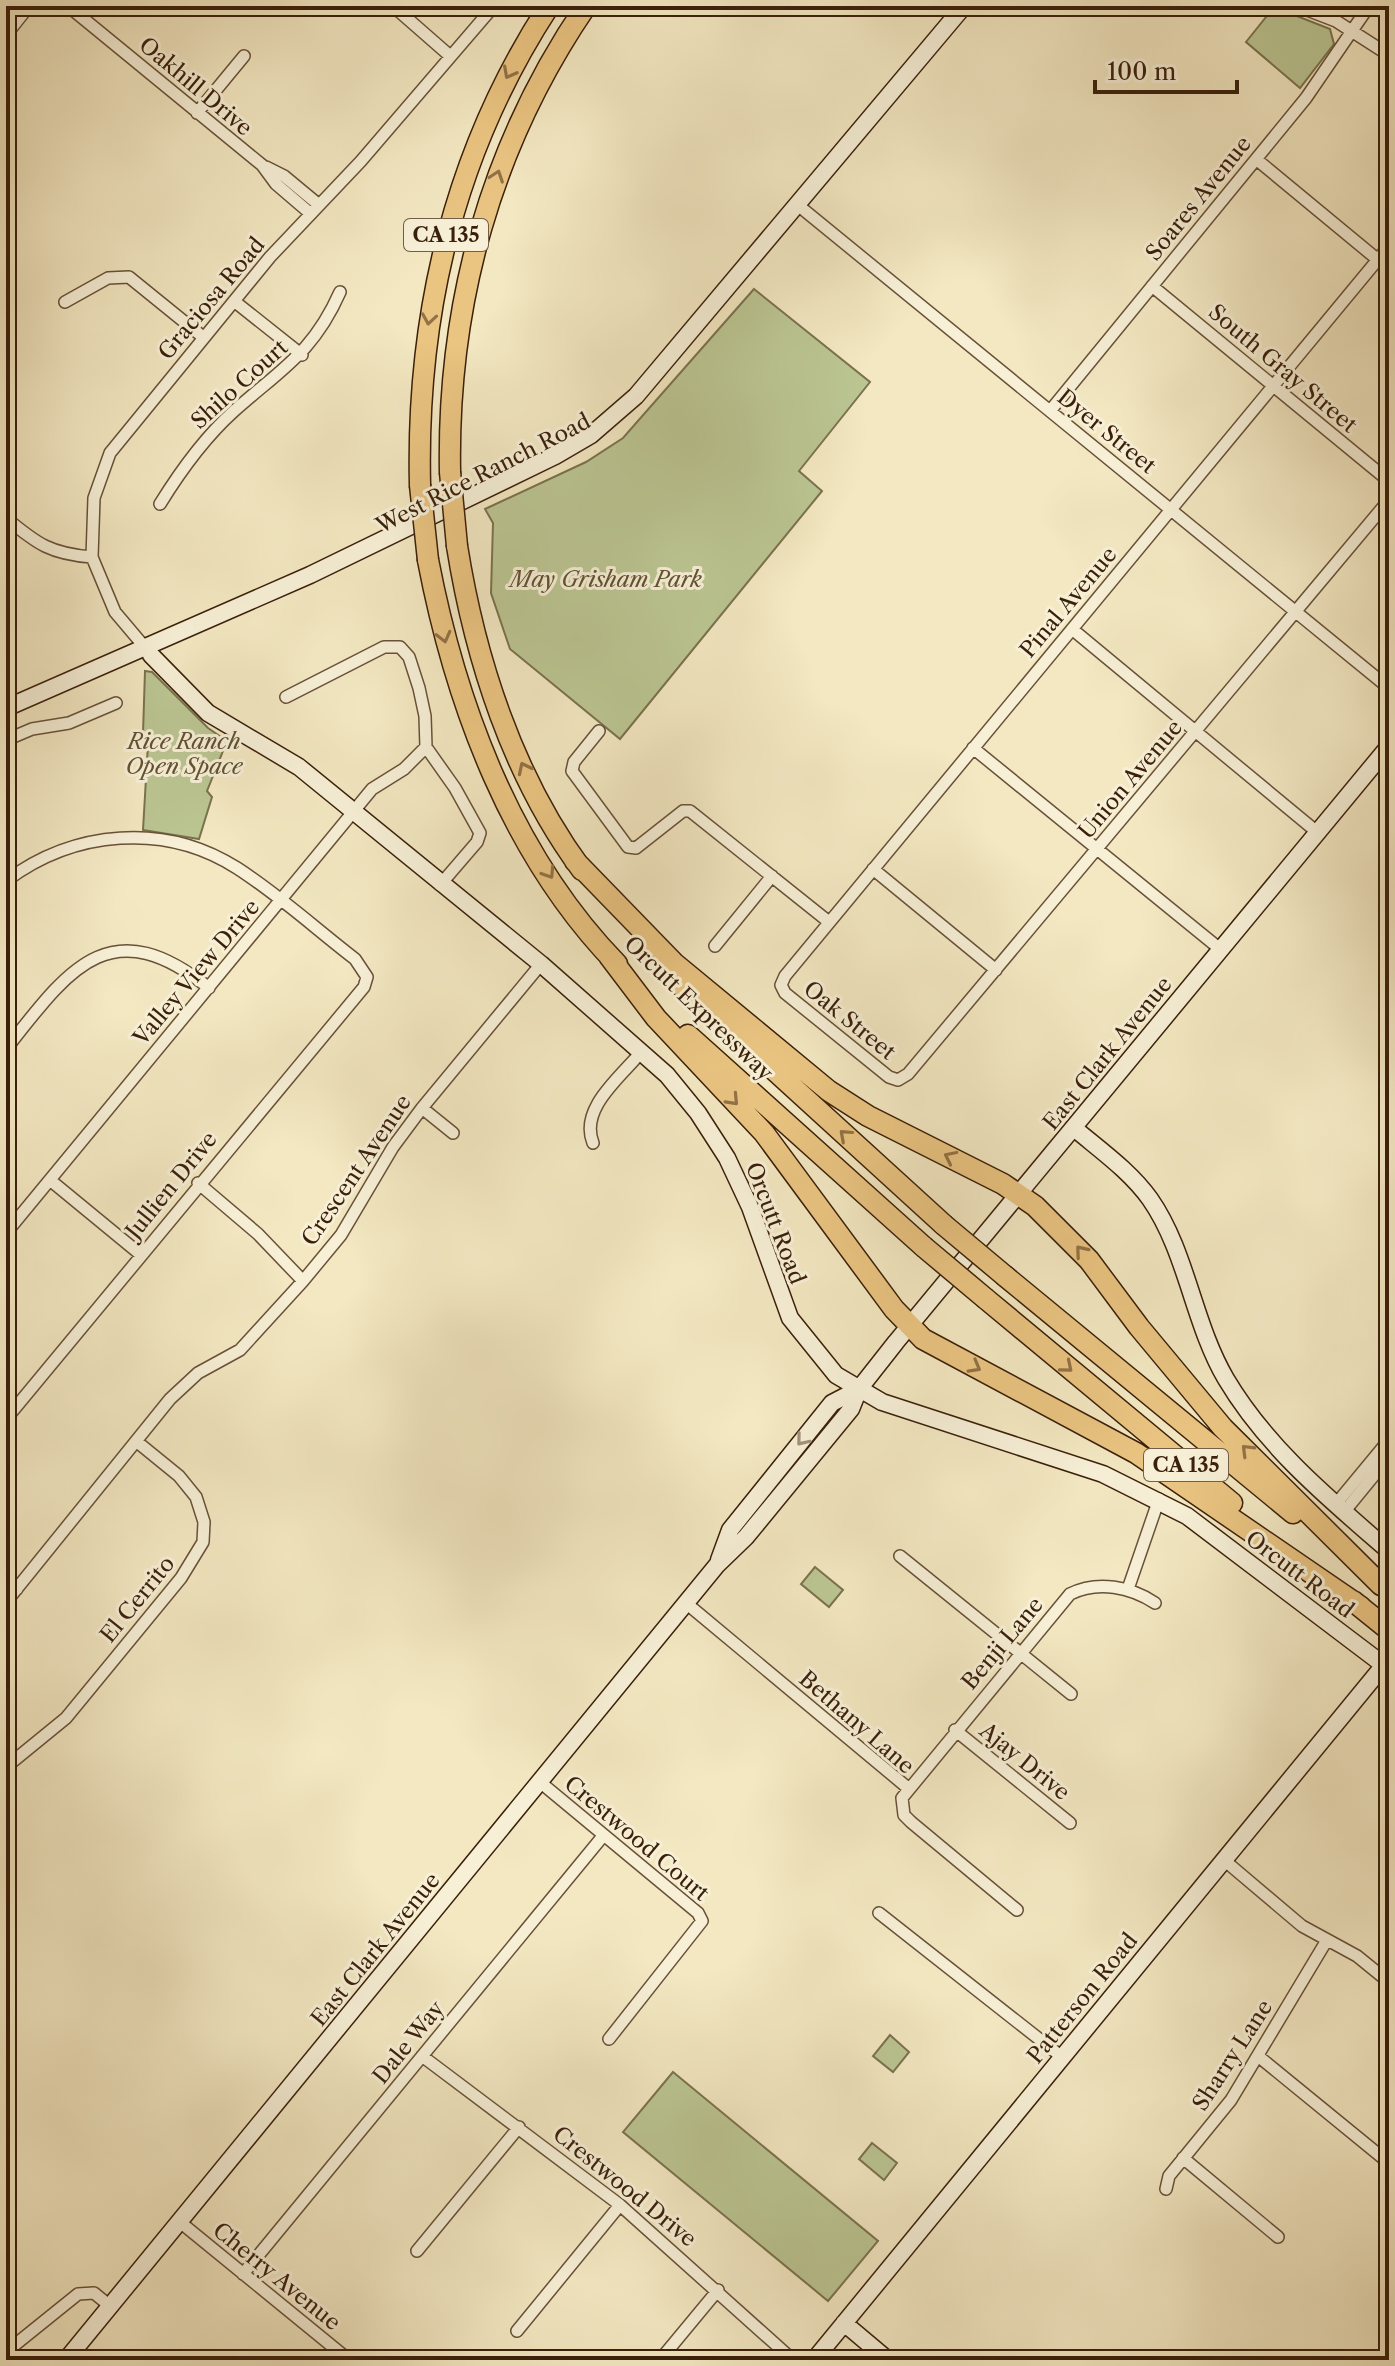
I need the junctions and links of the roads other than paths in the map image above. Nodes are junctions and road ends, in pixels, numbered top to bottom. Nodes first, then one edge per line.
1 (29, 6) edge
2 (68, 6) edge
3 (393, 6) edge
4 (494, 6) edge
5 (549, 6) edge
6 (586, 6) edge
7 (964, 6) edge
8 (1297, 6) edge
9 (1369, 6) edge
10 (1354, 31) junction
11 (6, 35) edge
12 (449, 55) junction
13 (1389, 55) edge
14 (244, 56) dead end
15 (197, 113) junction
16 (1256, 159) junction
17 (799, 206) junction
18 (315, 210) junction
19 (1389, 246) edge
20 (1378, 260) junction
21 (1389, 269) edge
22 (1152, 286) junction
23 (340, 292) dead end
24 (234, 301) junction
25 (65, 302) dead end
26 (203, 337) junction
27 (302, 355) junction
28 (1274, 386) junction
29 (1050, 411) junction
30 (1389, 481) edge
31 (1389, 500) edge
32 (160, 504) dead end
33 (1171, 510) junction
34 (6, 518) edge
35 (92, 553) junction
36 (1296, 611) junction
37 (1072, 629) junction
38 (148, 651) junction
39 (1389, 688) edge
40 (286, 697) dead end
41 (116, 703) dead end
42 (6, 708) edge
43 (6, 715) edge
44 (599, 731) dead end
45 (1195, 731) junction
46 (6, 740) edge
47 (1389, 746) edge
48 (426, 747) junction
49 (973, 748) junction
50 (353, 813) junction
51 (1317, 832) junction
52 (1097, 849) junction
53 (575, 861) junction
54 (873, 869) junction
55 (772, 876) junction
56 (6, 881) edge
57 (440, 885) junction
58 (281, 901) junction
59 (829, 922) junction
60 (715, 946) dead end
61 (1220, 949) junction
62 (609, 956) junction
63 (541, 964) junction
64 (996, 970) junction
65 (781, 985) joint
66 (209, 988) junction
67 (6, 1049) edge
68 (642, 1051) junction
69 (898, 1080) joint
70 (422, 1108) junction
71 (1074, 1128) junction
72 (453, 1133) dead end
73 (593, 1143) dead end
74 (50, 1180) junction
75 (198, 1183) junction
76 (1020, 1193) junction
77 (6, 1233) edge
78 (140, 1254) junction
79 (303, 1281) junction
80 (909, 1326) junction
81 (859, 1389) junction
82 (6, 1419) edge
83 (1389, 1440) edge
84 (136, 1441) junction
85 (1389, 1457) edge
86 (1159, 1499) junction
87 (1340, 1508) junction
88 (1389, 1551) edge
89 (900, 1556) dead end
90 (6, 1579) edge
91 (1385, 1588) edge
92 (17, 1589) junction
93 (1128, 1589) junction
94 (6, 1602) edge
95 (686, 1603) junction
96 (1155, 1603) dead end
97 (1361, 1607) junction
98 (1389, 1630) edge
99 (1019, 1652) junction
100 (1386, 1667) edge
101 (1071, 1694) dead end
102 (955, 1730) junction
103 (6, 1767) edge
104 (540, 1782) junction
105 (908, 1788) junction
106 (1070, 1823) dead end
107 (603, 1836) junction
108 (1224, 1860) junction
109 (1017, 1910) dead end
110 (879, 1913) dead end
111 (1327, 1940) junction
112 (1389, 1982) edge
113 (609, 2039) dead end
114 (422, 2056) junction
115 (1258, 2056) junction
116 (1062, 2057) junction
117 (519, 2127) junction
118 (1183, 2158) junction
119 (1389, 2163) edge
120 (1166, 2189) dead end
121 (620, 2205) junction
122 (180, 2222) junction
123 (1278, 2237) dead end
124 (417, 2251) dead end
125 (243, 2274) junction
126 (718, 2290) junction
127 (110, 2306) junction
128 (844, 2323) junction
129 (517, 2331) dead end
130 (6, 2352) edge
131 (66, 2360) edge
132 (349, 2360) edge
133 (660, 2360) edge
134 (793, 2360) edge
135 (814, 2360) edge
136 (888, 2360) edge

1 - 11 street
2 - 15 street, Oakhill Drive
3 - 12 street
4 - 12 street, Graciosa Road
5 -> 62 highway, Orcutt Expressway / CA 135, bridge
53 -> 6 highway, Orcutt Expressway / CA 135, bridge
7 - 17 main road, West Rice Ranch Road
8 - 10 street
9 - 10 street, Soares Avenue
10 - 13 street
10 - 16 street, Soares Avenue
12 - 18 street, Graciosa Road
14 - 15 street
15 - 18 street, Oakhill Drive
16 - 20 street
16 - 22 street, Soares Avenue
17 - 29 street, Dyer Street
17 - 38 main road, West Rice Ranch Road
18 - 24 street, Graciosa Road
19 - 20 street, Pinal Avenue
20 - 21 street
20 - 28 street, Pinal Avenue
22 - 28 street, South Gray Street
22 - 29 street, Soares Avenue
23 - 27 street, Shilo Court
24 - 26 street, Graciosa Road
24 - 27 street
25 - 26 street
26 - 35 street, Graciosa Road
27 - 32 street, Shilo Court
28 - 30 street, South Gray Street
28 - 33 street, Pinal Avenue
29 - 33 street, Dyer Street
31 - 36 street, Union Avenue
33 - 36 street, Dyer Street
33 - 37 street, Pinal Avenue
34 - 35 street
35 - 38 street, Graciosa Road
36 - 39 street, Dyer Street
36 - 45 street, Union Avenue
37 - 45 street
37 - 49 street, Pinal Avenue
38 - 42 main road
38 - 43 main road
38 - 50 main road, Orcutt Road
40 - 48 street
41 - 46 street
44 - 55 street
45 - 51 street
45 - 52 street, Union Avenue
47 - 51 main road, East Clark Avenue
48 - 50 street, Valley View Drive
48 - 57 street
49 - 52 street
49 - 54 street, Pinal Avenue
50 - 57 main road, Orcutt Road
50 - 58 street, Valley View Drive
51 - 61 main road, East Clark Avenue
52 - 61 street
52 - 64 street, Union Avenue
76 -> 53 highway
91 -> 53 highway, Orcutt Expressway / CA 135, bridge
54 - 59 street, Pinal Avenue
54 - 64 street
55 - 59 street
55 - 60 street
56 - 58 street
57 - 63 main road, Orcutt Road
58 - 66 street, Valley View Drive
58 - 75 street, Jullien Drive
59 - 65 street, Pinal Avenue
61 - 71 main road, East Clark Avenue
62 -> 80 highway
62 -> 97 highway, Orcutt Expressway / CA 135, bridge
63 - 68 main road, Orcutt Road
63 - 70 street, Crescent Avenue
64 - 69 street, Union Avenue
65 - 69 street, Oak Street
66 - 67 street
66 - 74 street, Valley View Drive
68 - 73 street
68 - 81 main road, Orcutt Road
70 - 72 street
70 - 79 street, Crescent Avenue
71 - 76 main road, East Clark Avenue
71 - 87 main road
74 - 77 street, Valley View Drive
74 - 78 street
75 - 78 street, Jullien Drive
75 - 79 street
76 - 80 main road, East Clark Avenue
91 -> 76 highway
78 - 82 street, Jullien Drive
79 - 84 street, Crescent Avenue
80 - 81 main road, East Clark Avenue
80 -> 97 highway
81 - 86 main road, Orcutt Road
81 - 95 main road, East Clark Avenue
83 - 87 street
84 - 92 street, Crescent Avenue
84 - 103 street, El Cerrito
85 - 87 street
86 - 93 street
86 - 100 main road, Orcutt Road
87 - 88 main road
89 - 99 street
90 - 92 street
92 - 94 street, Crescent Avenue
93 - 96 street, Benji Lane
93 - 99 street, Benji Lane
95 - 104 main road, East Clark Avenue
95 - 105 street, Bethany Lane
97 - 98 highway, Orcutt Expressway / CA 135
99 - 101 street
99 - 102 street, Benji Lane
100 - 108 main road, Patterson Road
102 - 105 street, Benji Lane
102 - 106 street, Ajay Drive
104 - 107 street, Crestwood Court
104 - 122 main road, East Clark Avenue
105 - 109 street, Bethany Lane
107 - 113 street, Crestwood Court
107 - 114 street, Dale Way
108 - 111 street
108 - 116 main road, Patterson Road
110 - 116 street
111 - 112 street
111 - 115 street, Sharry Lane
114 - 117 street, Crestwood Drive
114 - 125 street, Dale Way
115 - 118 street, Sharry Lane
115 - 119 street
116 - 128 main road, Patterson Road
117 - 121 street, Crestwood Drive
117 - 124 street
118 - 120 street, Sharry Lane
118 - 123 street
121 - 126 street, Crestwood Drive
121 - 129 street
122 - 125 street, Cherry Avenue
122 - 127 main road, East Clark Avenue
125 - 132 street, Cherry Avenue
126 - 133 street
126 - 134 street, Crestwood Drive
127 - 130 street
127 - 131 main road, East Clark Avenue
128 - 135 main road, Patterson Road
128 - 136 main road

